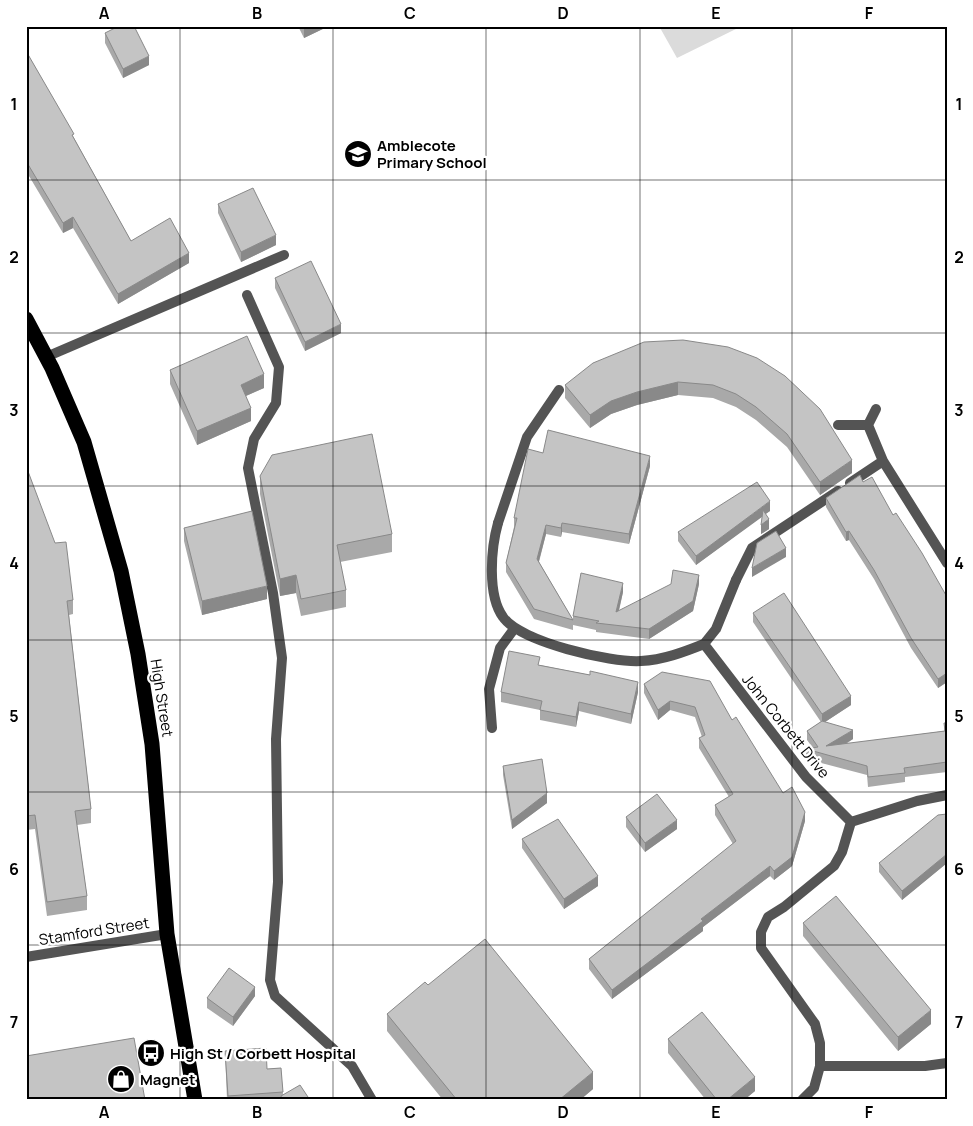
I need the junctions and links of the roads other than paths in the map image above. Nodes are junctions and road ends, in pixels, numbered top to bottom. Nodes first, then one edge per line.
1 (284, 256) dead end
2 (247, 295) dead end
3 (26, 319) edge
4 (46, 357) junction
5 (559, 390) dead end
6 (876, 409) dead end
7 (838, 425) dead end
8 (868, 425) junction
9 (883, 461) junction
10 (947, 563) edge
11 (514, 629) junction
12 (704, 644) junction
13 (492, 728) dead end
14 (947, 795) edge
15 (851, 822) junction
16 (167, 934) junction
17 (26, 957) edge
18 (947, 1062) edge
19 (820, 1066) junction
20 (195, 1100) edge
21 (372, 1100) edge
22 (802, 1100) edge

1 - 4 street
2 - 21 street
3 - 4 highway, High Street
4 - 16 highway, High Street
5 - 11 street
6 - 8 street
7 - 8 street
8 - 9 street
9 - 10 street
9 - 12 street
11 - 12 street
11 - 13 street
12 - 15 street, John Corbett Drive
14 - 15 street
15 - 19 street
16 - 17 street, Stamford Street
16 - 20 highway, High Street
18 - 19 street
19 - 22 street

